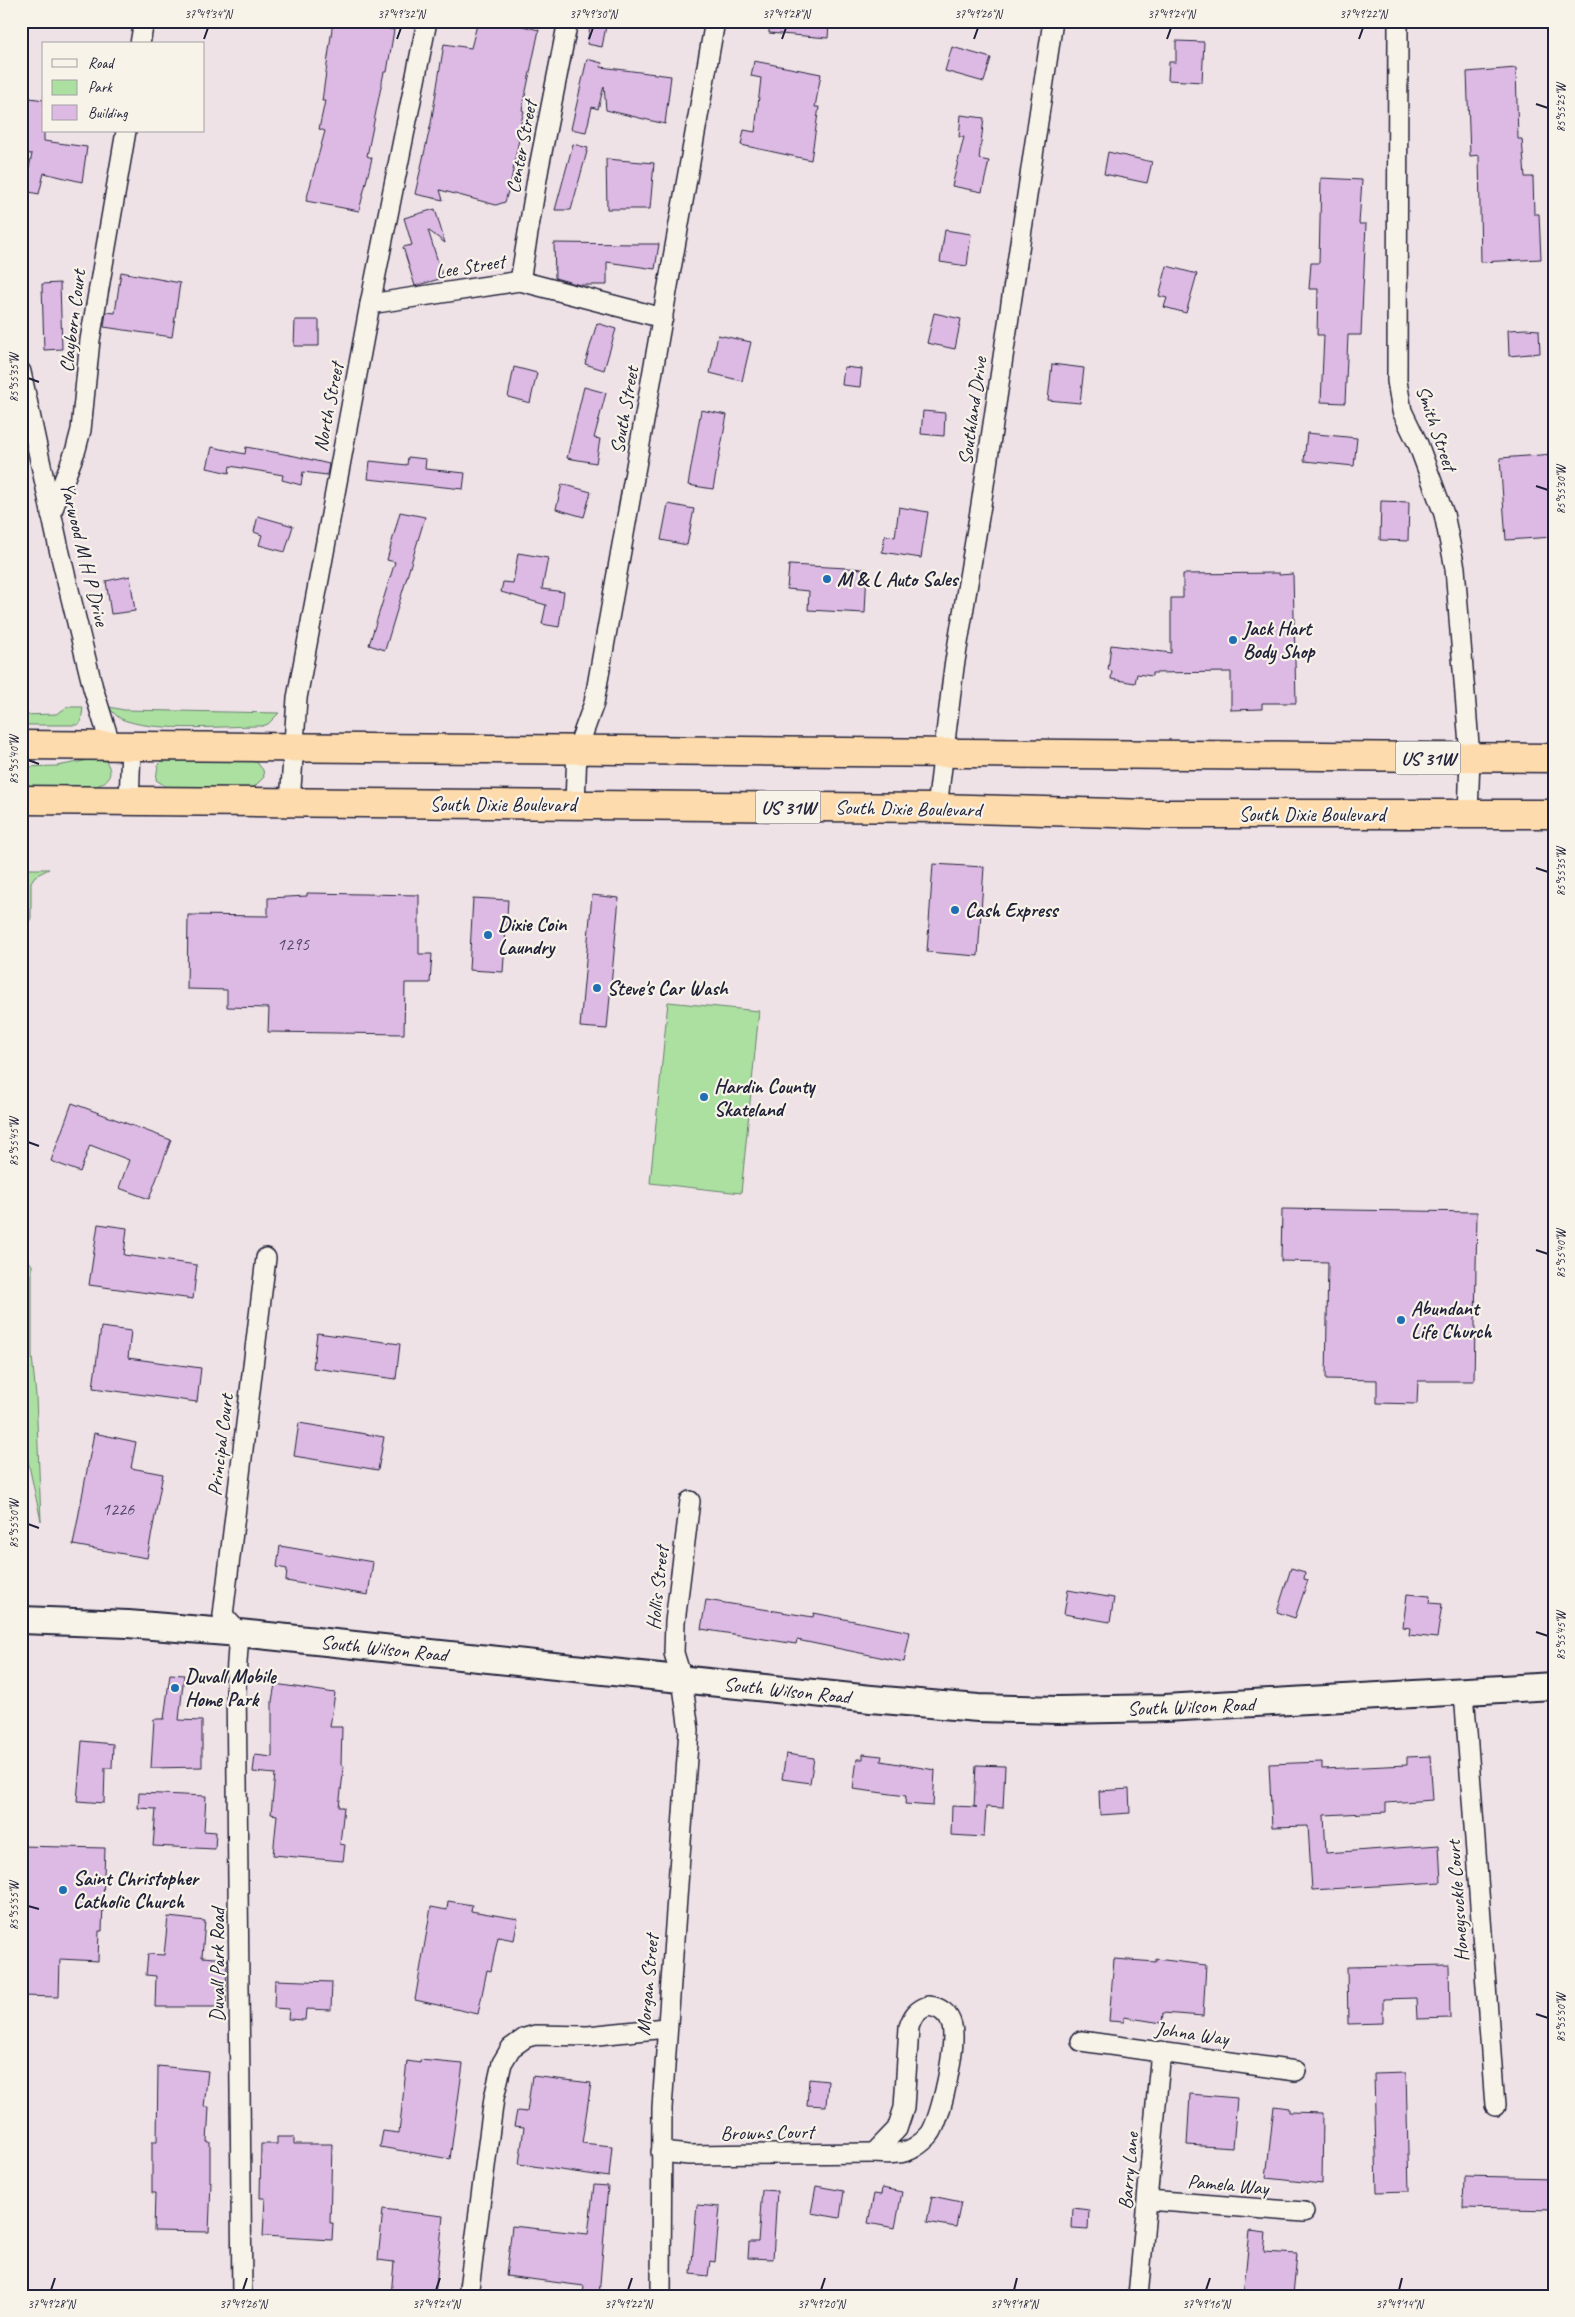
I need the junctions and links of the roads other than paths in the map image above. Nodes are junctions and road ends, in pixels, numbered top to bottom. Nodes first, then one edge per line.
1 (144, 21) edge
2 (427, 21) edge
3 (568, 21) edge
4 (715, 21) edge
5 (1053, 21) edge
6 (1398, 21) edge
7 (140, 42) edge
8 (126, 132) edge
9 (520, 281) junction
10 (370, 304) junction
11 (663, 318) junction
12 (21, 372) edge
13 (51, 514) junction
14 (21, 745) edge
15 (121, 746) junction
16 (292, 747) junction
17 (577, 750) junction
18 (943, 754) junction
19 (1470, 757) junction
20 (1554, 758) edge
21 (21, 800) edge
22 (129, 802) junction
23 (290, 802) junction
24 (575, 804) junction
25 (937, 808) junction
26 (1554, 814) edge
27 (1468, 816) junction
28 (266, 1258) dead end
29 (690, 1501) dead end
30 (21, 1620) edge
31 (239, 1633) junction
32 (682, 1679) junction
33 (1554, 1686) edge
34 (1464, 1692) junction
35 (666, 2028) junction
36 (1081, 2041) dead end
37 (1161, 2051) junction
38 (1296, 2071) dead end
39 (1495, 2106) dead end
40 (661, 2152) junction
41 (874, 2153) junction
42 (1148, 2200) junction
43 (1304, 2212) dead end
44 (242, 2296) edge
45 (468, 2296) edge
46 (661, 2296) edge
47 (1138, 2296) edge

1 - 7 street
2 - 10 street, North Street
3 - 9 street, Center Street
4 - 11 street, South Street
5 - 18 street, Southland Drive
6 - 19 street, Smith Street
8 - 13 street, Clayborn Court
9 - 10 street, Lee Street
9 - 11 street, Lee Street
10 - 16 street, North Street
11 - 17 street, South Street
12 - 13 street, Yarwood M H P Drive
13 - 15 street, Yarwood M H P Drive
14 - 15 highway, US 31W
15 - 16 highway, US 31W
15 - 22 street, Yarwood M H P Drive
16 - 17 highway, US 31W
16 - 23 street, North Street
17 - 18 highway, US 31W
17 - 24 street, South Street
18 - 19 highway, US 31W
18 - 25 street, Southland Drive
19 - 20 highway, US 31W
19 - 27 street, Smith Street
21 - 22 highway, South Dixie Boulevard / US 31W
22 - 23 highway, South Dixie Boulevard / US 31W
23 - 24 highway, South Dixie Boulevard / US 31W
24 - 25 highway, South Dixie Boulevard / US 31W
25 - 27 highway, South Dixie Boulevard / US 31W
26 - 27 highway, South Dixie Boulevard / US 31W
28 - 31 street, Principal Court
29 - 32 street, Hollis Street
30 - 31 main road, South Wilson Road
31 - 32 main road, South Wilson Road
31 - 44 street, Duvall Park Road
32 - 34 main road, South Wilson Road
32 - 35 street, Morgan Street
33 - 34 main road, South Wilson Road
34 - 39 street, Honeysuckle Court
35 - 40 street, Morgan Street
35 - 45 street
36 - 37 street, Johna Way
37 - 38 street, Johna Way
37 - 42 street, Barry Lane
40 - 41 street, Browns Court
40 - 46 street, Morgan Street
41 - 41 street, Browns Court
42 - 43 street, Pamela Way
42 - 47 street, Barry Lane

